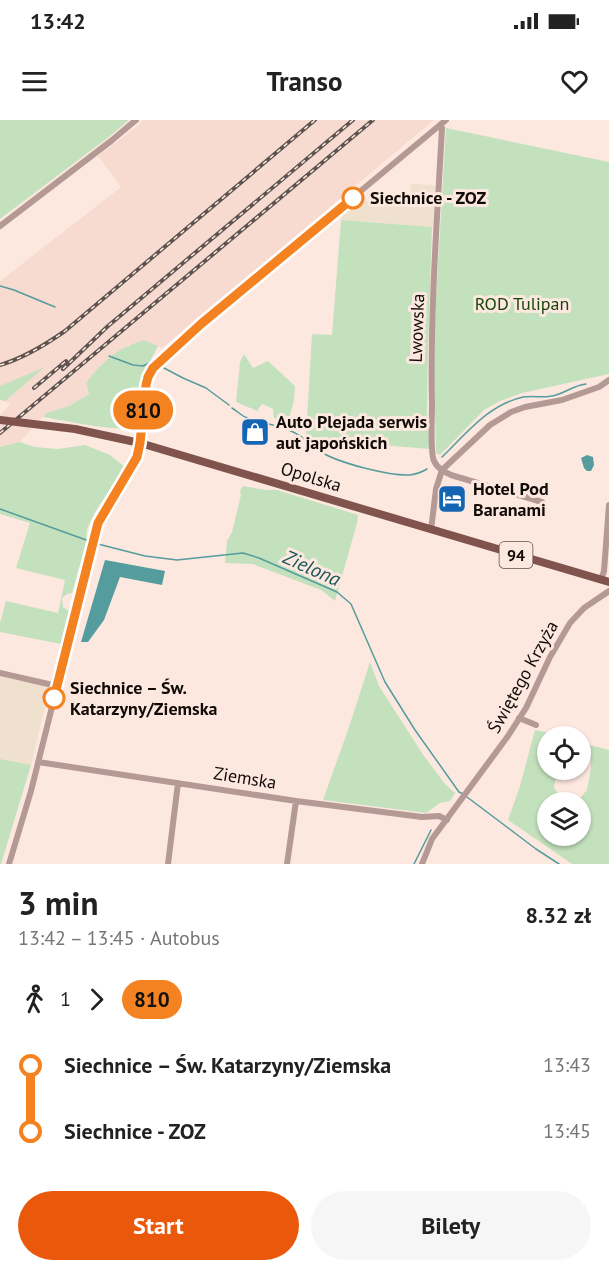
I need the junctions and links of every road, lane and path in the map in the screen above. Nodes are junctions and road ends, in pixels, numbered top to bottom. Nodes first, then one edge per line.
1 (136, 120) edge
2 (443, 122) edge
3 (0, 226) edge
4 (609, 380) edge
5 (0, 420) edge
6 (140, 443) junction
7 (442, 470) junction
8 (542, 502) dead end
9 (609, 505) edge
10 (431, 530) junction
11 (605, 581) edge
12 (609, 591) edge
13 (0, 673) edge
14 (57, 686) junction
15 (519, 718) junction
16 (536, 725) dead end
17 (38, 762) junction
18 (178, 783) junction
19 (296, 801) junction
20 (447, 820) junction
21 (9, 864) edge
22 (168, 864) edge
23 (287, 864) edge
24 (422, 864) edge

1 - 3 street
2 - 6 street
2 - 7 street, Lwowska
4 - 7 street
5 - 6 main road, Opolska / 94, bridge
6 - 10 main road, Opolska / 94
6 - 14 street
7 - 8 street
7 - 10 street
9 - 11 street
10 - 11 main road, Opolska / 94
12 - 15 street, Świętego Krzyża
13 - 14 street
14 - 17 street
15 - 16 street
15 - 20 street, Świętego Krzyża
17 - 18 street, Ziemska
17 - 21 street
18 - 19 street, Ziemska
18 - 22 street
19 - 20 street, Ziemska
19 - 23 street
20 - 24 street

